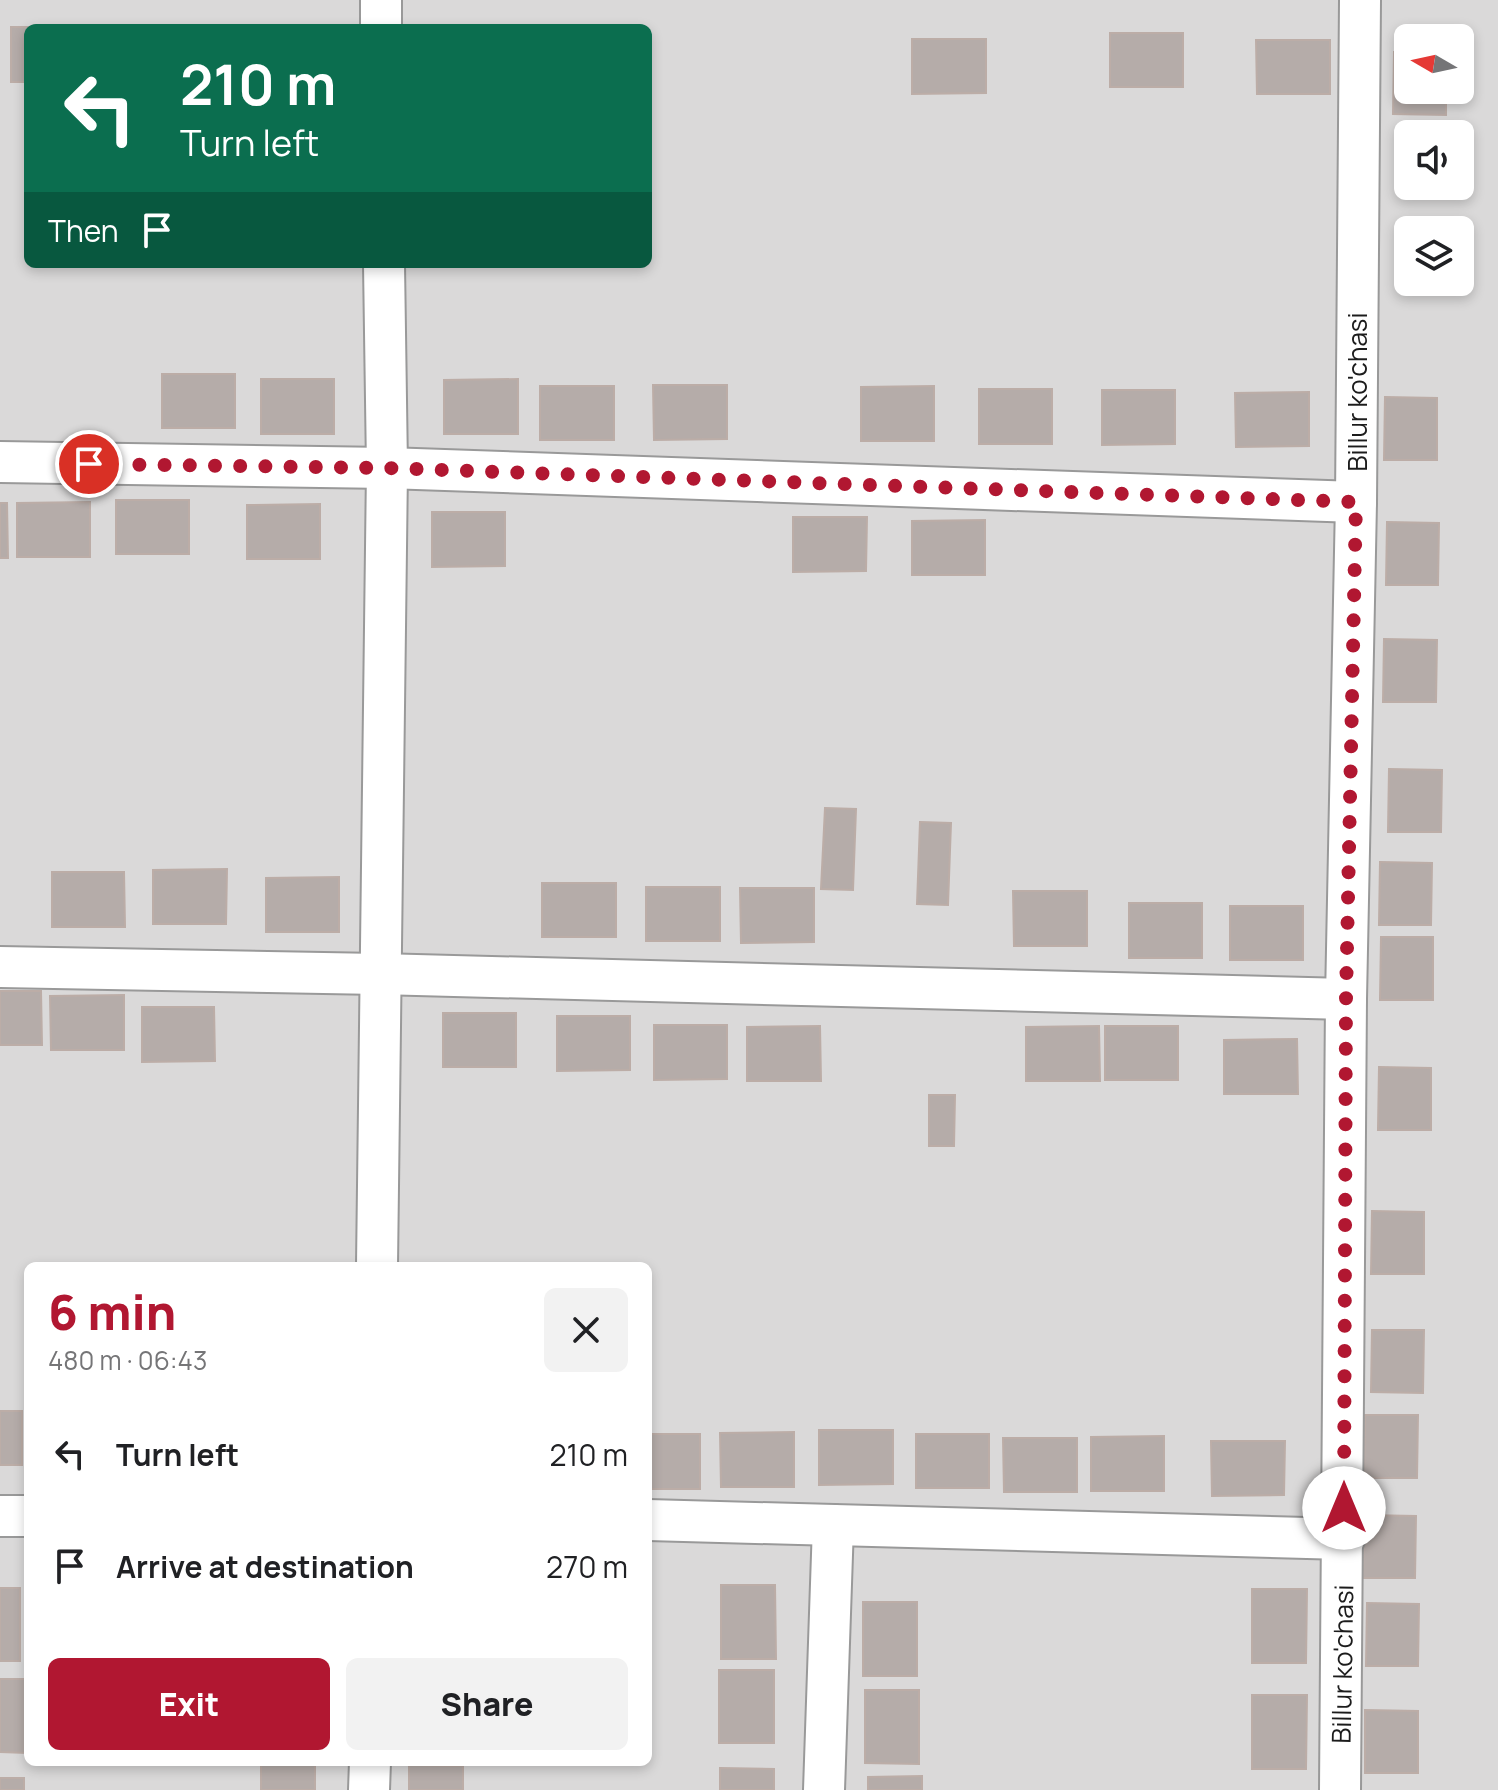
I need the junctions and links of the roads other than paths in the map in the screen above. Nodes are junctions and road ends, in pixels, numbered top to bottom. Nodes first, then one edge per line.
1 (381, 0) edge
2 (1360, 1) edge
3 (381, 24) edge
4 (384, 268) edge
5 (0, 462) edge
6 (387, 468) junction
7 (1356, 502) junction
8 (0, 967) edge
9 (379, 974) junction
10 (1346, 999) junction
11 (377, 1262) edge
12 (0, 1516) edge
13 (24, 1516) edge
14 (652, 1520) edge
15 (833, 1525) junction
16 (1344, 1539) junction
17 (370, 1766) edge
18 (369, 1790) edge
19 (824, 1790) edge
20 (1340, 1790) edge

1 - 3 street
2 - 7 street, Billur ko'chasi
4 - 6 street
5 - 6 street
6 - 7 street
6 - 9 street
7 - 10 street, Billur ko'chasi
8 - 9 street
9 - 10 street
9 - 11 street
10 - 16 street, Billur ko'chasi
12 - 13 street
14 - 15 street
15 - 16 street
15 - 19 street
16 - 20 street, Billur ko'chasi
17 - 18 street

